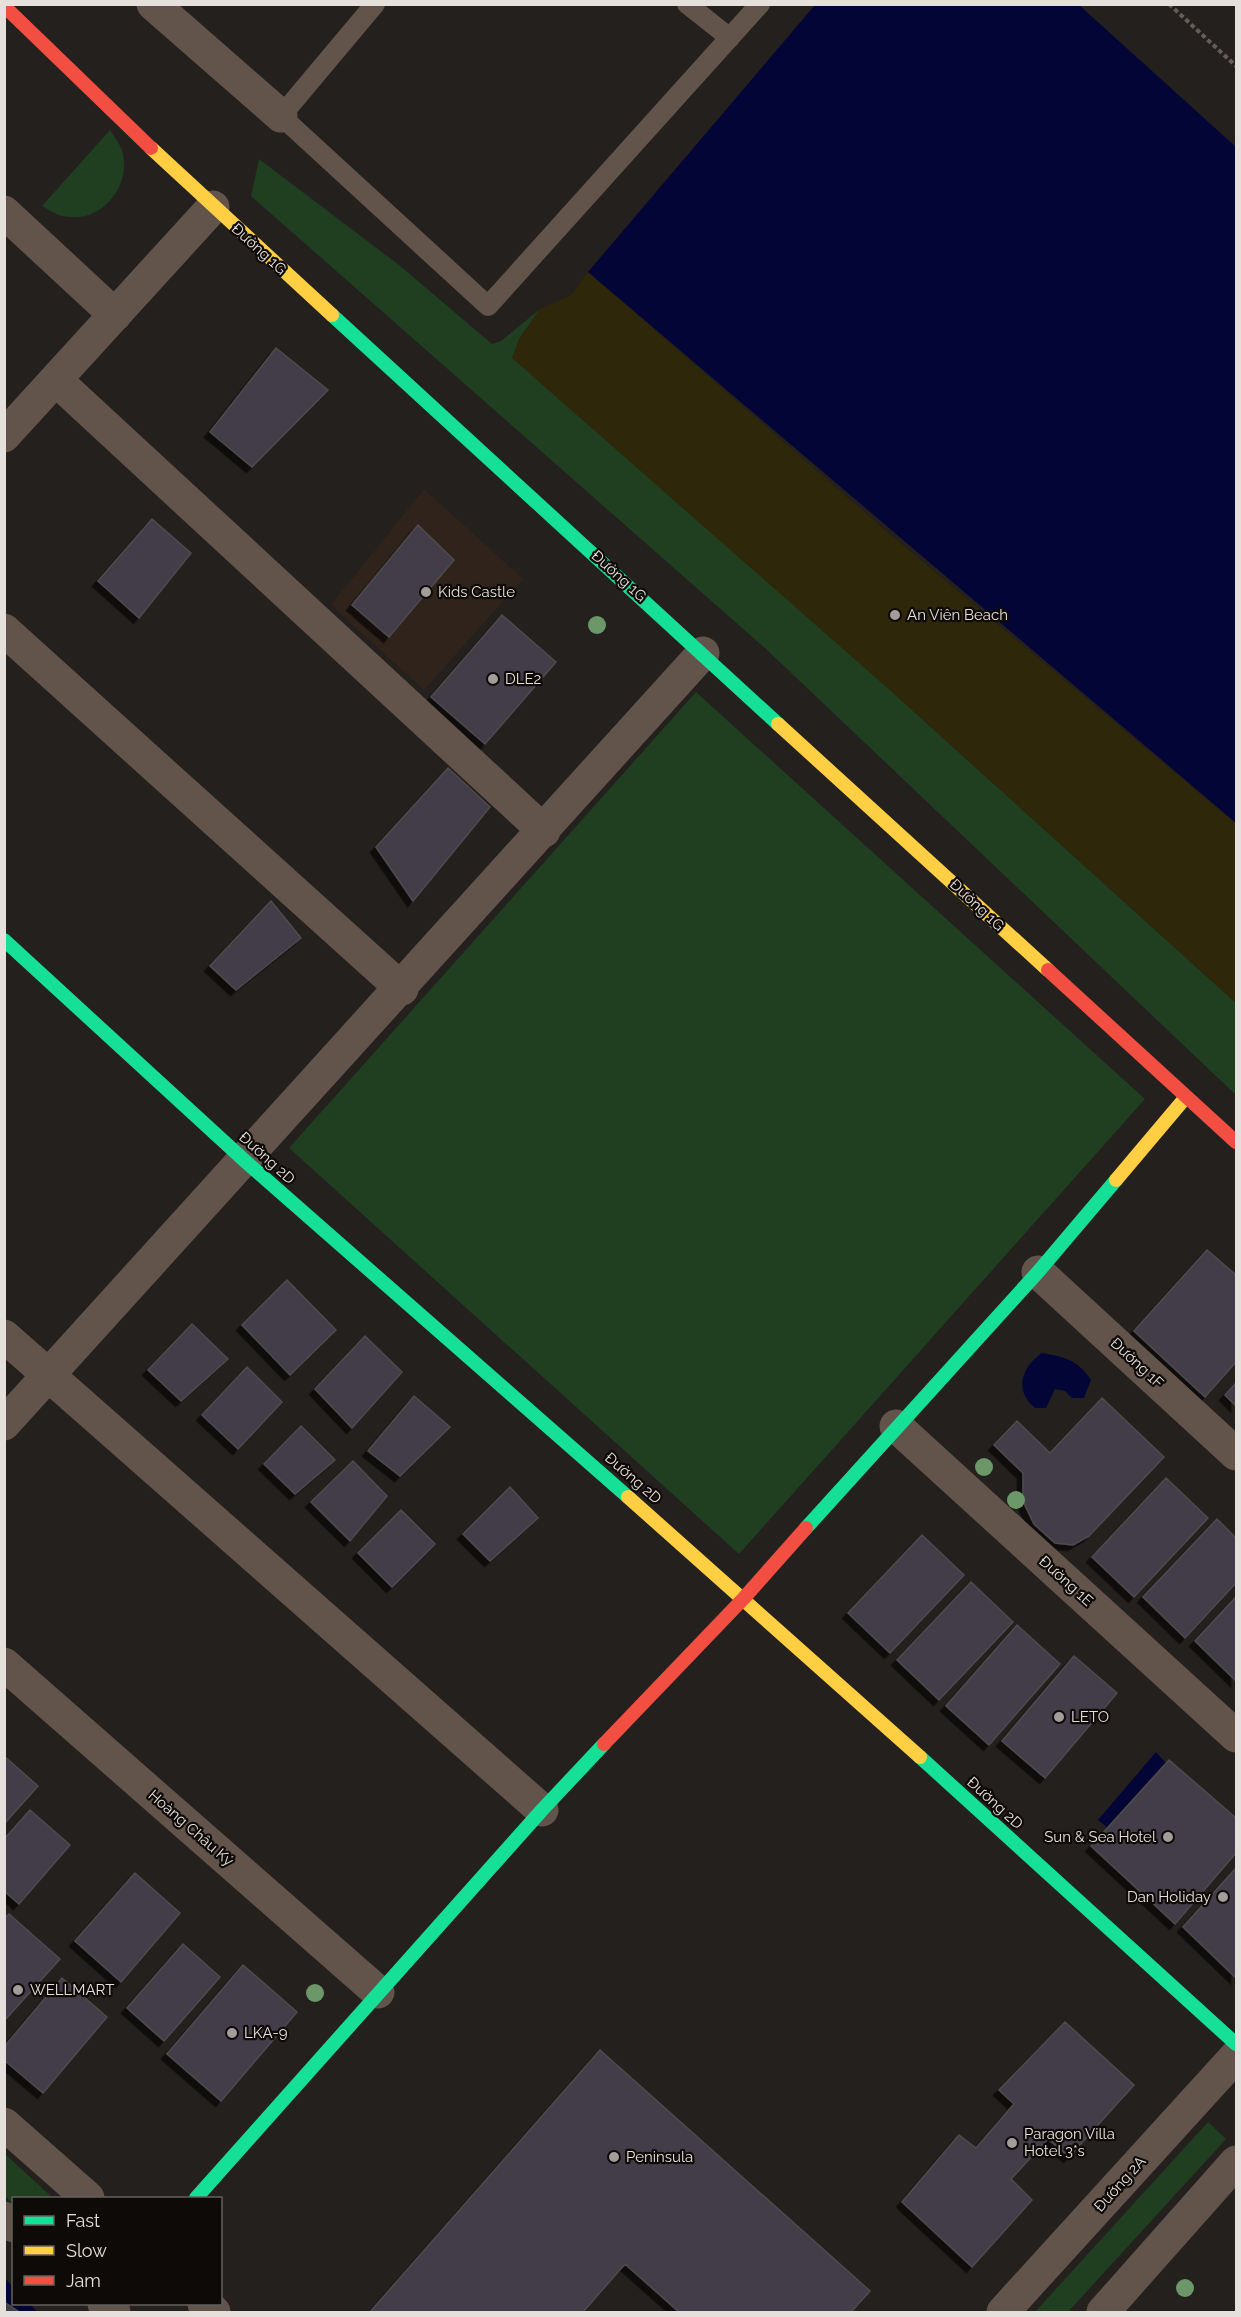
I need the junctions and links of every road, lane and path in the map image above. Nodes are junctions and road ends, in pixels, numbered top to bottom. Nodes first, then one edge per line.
1 (153, 4) edge
2 (375, 4) edge
3 (687, 4) edge
4 (760, 4) edge
5 (1169, 4) edge
6 (4, 6) edge
7 (730, 38) junction
8 (1236, 66) edge
9 (281, 116) junction
10 (213, 207) junction
11 (4, 212) edge
12 (115, 315) junction
13 (56, 380) junction
14 (4, 436) edge
15 (4, 630) edge
16 (704, 653) junction
17 (544, 831) junction
18 (4, 940) edge
19 (402, 989) junction
20 (1186, 1096) junction
21 (1236, 1142) edge
22 (245, 1161) junction
23 (1038, 1272) junction
24 (4, 1336) edge
25 (48, 1375) junction
26 (4, 1424) edge
27 (896, 1426) junction
28 (1236, 1454) edge
29 (744, 1598) junction
30 (4, 1664) edge
31 (1236, 1736) edge
32 (542, 1810) junction
33 (378, 1992) junction
34 (1236, 2044) edge
35 (1236, 2056) edge
36 (4, 2124) edge
37 (1236, 2162) edge
38 (86, 2197) edge
39 (198, 2197) edge
40 (1003, 2313) edge
41 (1103, 2313) edge

1 - 9 street
2 - 9 lane
3 - 7 lane
4 - 7 lane
5 - 8 path
6 - 10 street, Đường 1G
7 - 9 lane
10 - 12 street
10 - 16 street, Đường 1G
11 - 12 street
12 - 13 street
13 - 14 street
13 - 17 street
15 - 19 street
16 - 17 street
16 - 20 street, Đường 1G
17 - 19 street
18 - 22 street, Đường 2D
19 - 22 street
20 - 21 street, Đường 1G
20 - 23 street
22 - 25 street
22 - 29 street, Đường 2D
23 - 27 street
23 - 28 street, Đường 1F
24 - 25 street
25 - 26 street
25 - 32 street
27 - 29 street
27 - 31 street, Đường 1E
29 - 32 street
29 - 34 street, Đường 2D
30 - 33 street, Hoàng Châu Ký
32 - 33 street
33 - 39 street
35 - 40 street, Đường 2A
36 - 38 street
37 - 41 street

